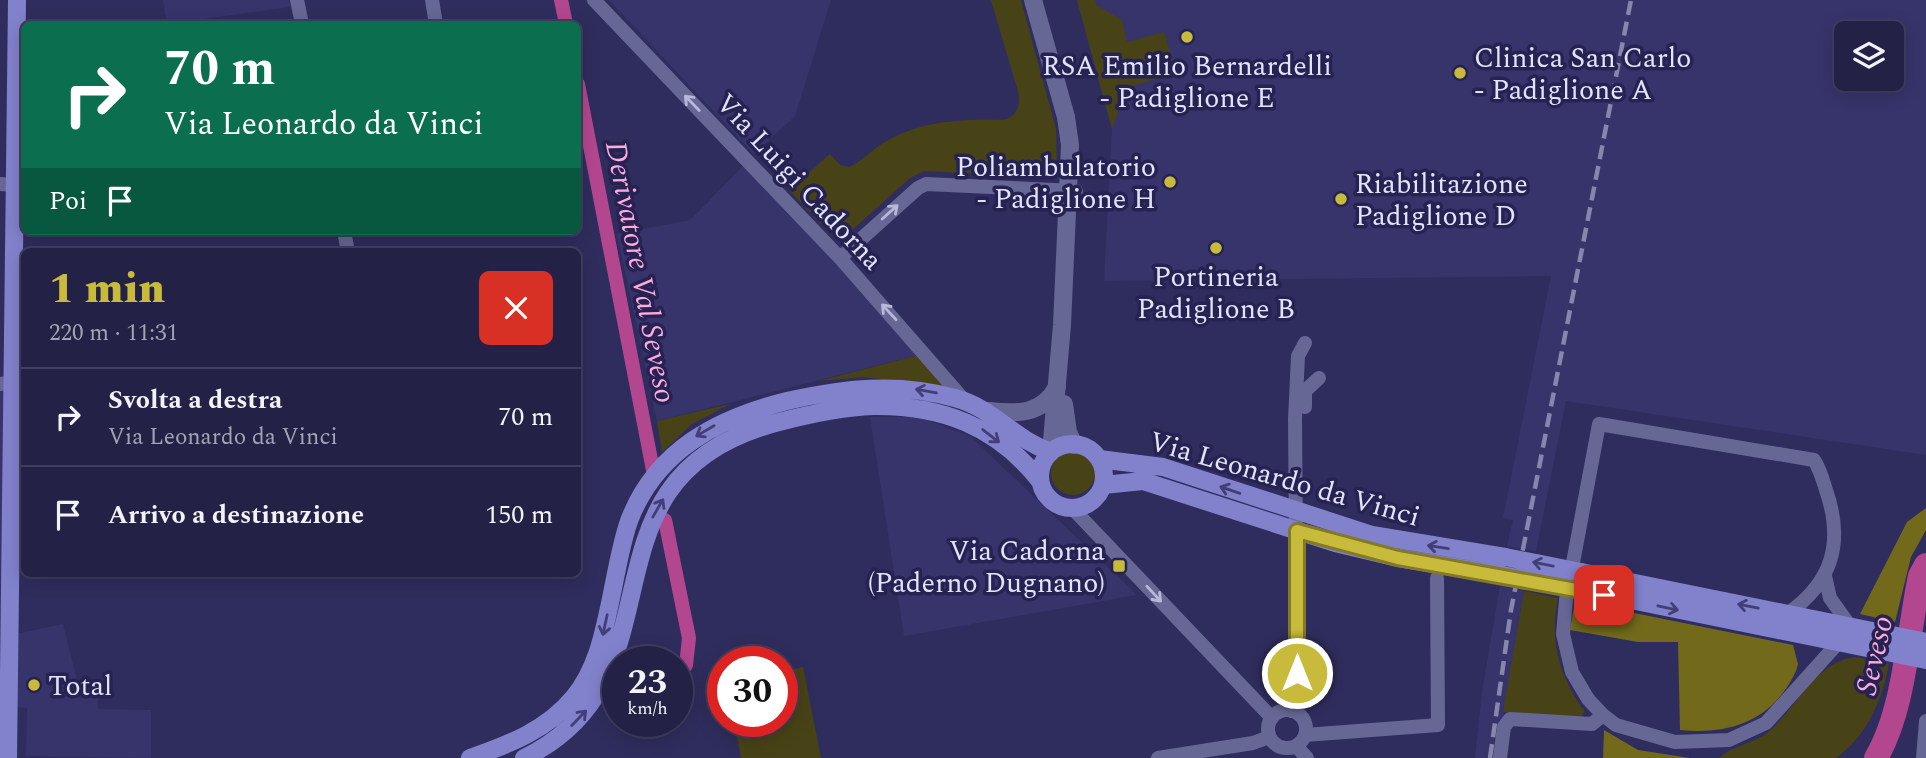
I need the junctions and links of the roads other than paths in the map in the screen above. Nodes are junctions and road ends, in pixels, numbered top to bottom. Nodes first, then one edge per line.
1 (17, 0) edge
2 (297, 0) edge
3 (432, 0) edge
4 (594, 0) edge
5 (1033, 0) edge
6 (1040, 0) edge
7 (301, 21) edge
8 (436, 21) edge
9 (8, 184) edge
10 (1073, 191) junction
11 (840, 258) junction
12 (1305, 343) dead end
13 (1319, 378) dead end
14 (12, 382) edge
15 (1057, 387) junction
16 (965, 401) junction
17 (989, 411) junction
18 (1074, 444) junction
19 (1051, 452) junction
20 (1099, 459) junction
21 (1040, 481) junction
22 (1103, 485) junction
23 (1294, 489) junction
24 (1073, 509) junction
25 (1294, 512) junction
26 (1297, 531) junction
27 (1577, 573) junction
28 (1825, 576) junction
29 (1437, 578) dead end
30 (1787, 614) junction
31 (1850, 626) junction
32 (1815, 638) junction
33 (1838, 642) junction
34 (1887, 642) junction
35 (1924, 653) edge
36 (1816, 665) junction
37 (1291, 711) junction
38 (1602, 715) junction
39 (1272, 718) junction
40 (1926, 721) edge
41 (1269, 737) junction
42 (1300, 741) junction
43 (8, 758) edge
44 (470, 758) edge
45 (524, 758) edge
46 (1158, 758) edge
47 (1307, 758) edge
48 (1500, 758) edge
49 (1923, 758) edge

1 - 9 main road
2 - 7 street
3 - 8 street
11 -> 4 street, Via Luigi Cadorna
5 - 10 street
6 - 10 street
9 - 14 main road
11 -> 10 street
10 - 15 street
10 - 18 street
16 -> 11 street, Via Luigi Cadorna
12 - 23 street
13 - 23 street
14 - 43 main road
15 - 17 street
15 - 19 street
16 - 17 main road
16 -> 44 main road
17 - 19 main road
18 - 19 main road
18 - 20 main road
19 - 21 main road
20 - 22 main road
25 -> 20 main road, Via Leonardo da Vinci
21 - 24 main road
45 -> 21 main road
22 - 24 main road
22 - 26 main road, Via Leonardo da Vinci
23 - 25 street
24 -> 39 street
25 - 26 street
27 -> 25 main road, Via Leonardo da Vinci, bridge
26 - 27 main road, Via Leonardo da Vinci, bridge
26 - 37 street
27 - 28 street
30 -> 27 main road, Via Leonardo da Vinci
27 -> 32 main road, Via Leonardo da Vinci
27 - 38 street
28 - 30 street
28 - 31 street
29 - 42 street
30 - 31 main road, Via Leonardo da Vinci
31 - 34 main road, Via Leonardo da Vinci
32 - 33 main road, Via Leonardo da Vinci
32 - 36 street
33 - 34 main road, Via Leonardo da Vinci
33 - 36 street
34 - 35 main road, Via Leonardo da Vinci
36 - 38 street
37 - 39 street
37 - 42 street
38 - 48 street
39 - 41 street
40 - 49 street
41 - 42 street
41 - 46 street
42 - 47 street

